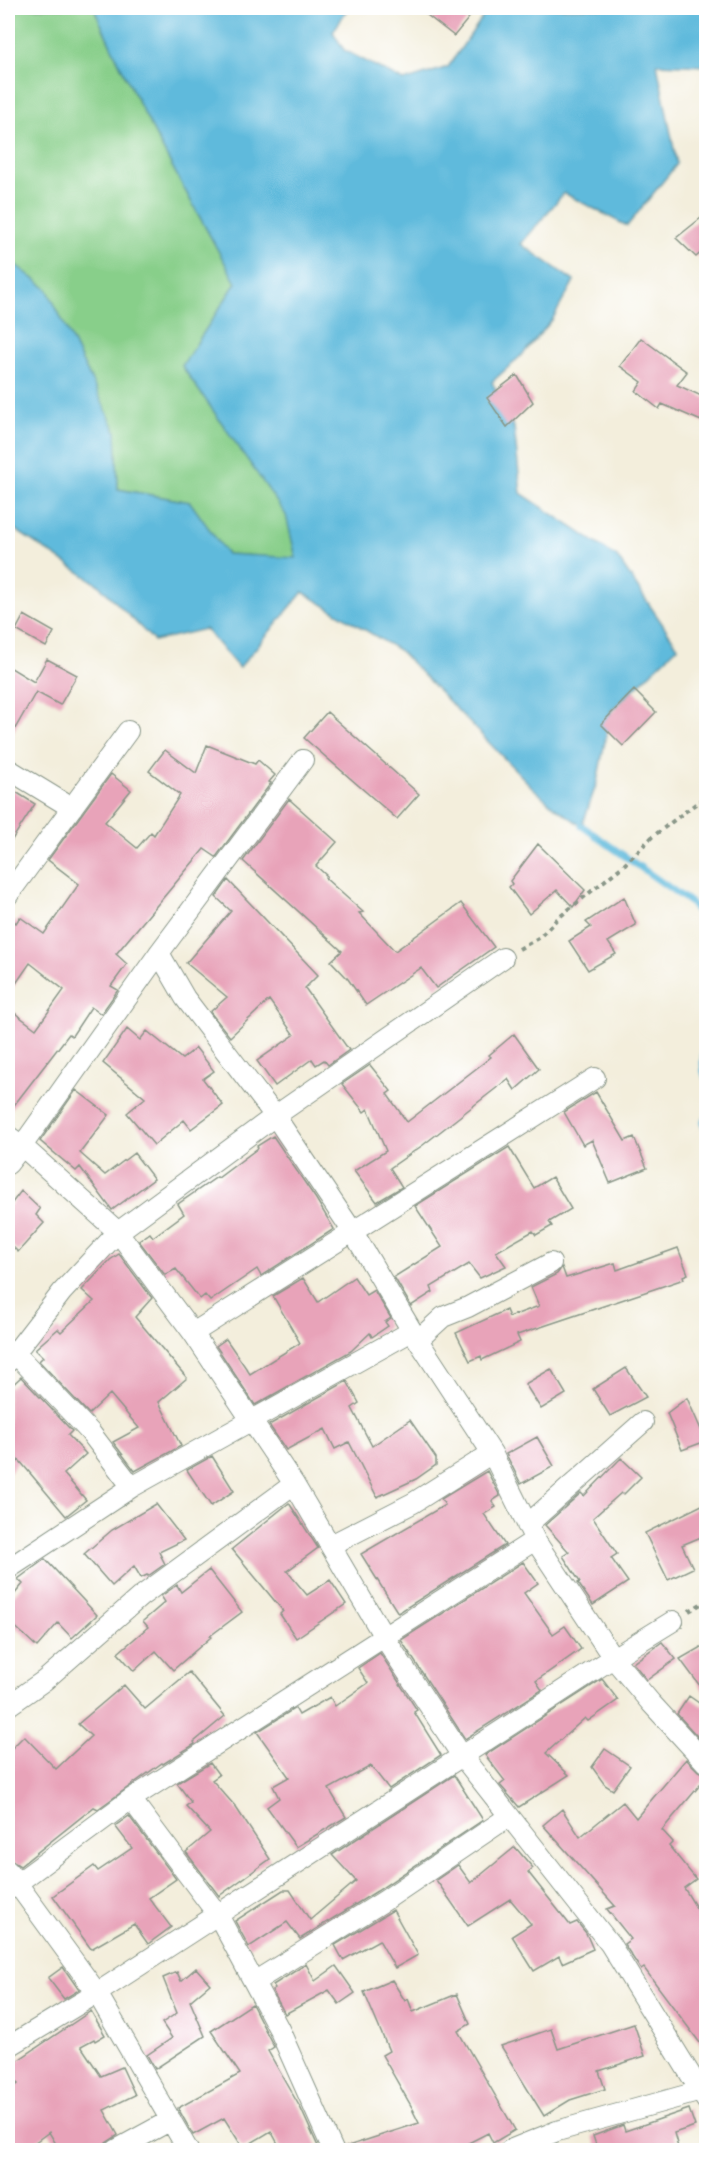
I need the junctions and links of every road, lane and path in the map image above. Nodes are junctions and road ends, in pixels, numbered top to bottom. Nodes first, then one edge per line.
1 (129, 731) dead end
2 (303, 760) dead end
3 (8, 769) edge
4 (706, 796) edge
5 (72, 808) junction
6 (8, 895) edge
7 (159, 953) junction
8 (503, 958) joint
9 (595, 1078) dead end
10 (275, 1116) junction
11 (15, 1141) edge
12 (8, 1164) edge
13 (118, 1232) junction
14 (353, 1232) junction
15 (551, 1263) dead end
16 (193, 1333) junction
17 (415, 1336) junction
18 (11, 1357) edge
19 (251, 1420) junction
20 (643, 1422) dead end
21 (492, 1453) junction
22 (294, 1484) junction
23 (132, 1487) junction
24 (531, 1532) junction
25 (331, 1545) junction
26 (8, 1569) edge
27 (673, 1621) dead end
28 (384, 1637) junction
29 (613, 1658) junction
30 (8, 1706) edge
31 (462, 1756) junction
32 (706, 1763) edge
33 (131, 1799) junction
34 (508, 1817) junction
35 (11, 1882) edge
36 (218, 1915) junction
37 (254, 1982) junction
38 (97, 1992) junction
39 (8, 2047) edge
40 (705, 2093) edge
41 (171, 2120) junction
42 (116, 2151) edge
43 (188, 2151) edge
44 (333, 2151) edge
45 (510, 2151) edge

1 - 5 street
2 - 7 street
3 - 5 street
4 - 8 path
5 - 6 street
7 - 10 street
7 - 11 street
8 - 10 street
9 - 14 street
10 - 13 street
10 - 14 street
11 - 12 street
11 - 13 street
13 - 16 street
13 - 18 street
14 - 16 street
14 - 17 street
15 - 17 street
16 - 19 street
17 - 19 street
17 - 21 street
18 - 23 street
19 - 22 street
19 - 23 street
20 - 24 street
21 - 24 street
21 - 25 street
22 - 25 street
22 - 30 street
23 - 26 street
24 - 28 street
24 - 29 street
25 - 28 street
27 - 29 street
28 - 31 street
28 - 33 street
29 - 31 street
29 - 32 street
31 - 34 street
31 - 36 street
33 - 35 street
33 - 36 street
34 - 37 street
34 - 40 street
35 - 38 street
36 - 37 street
36 - 38 street
37 - 44 street
38 - 39 street
38 - 41 street
40 - 45 street
41 - 42 street
41 - 43 street

